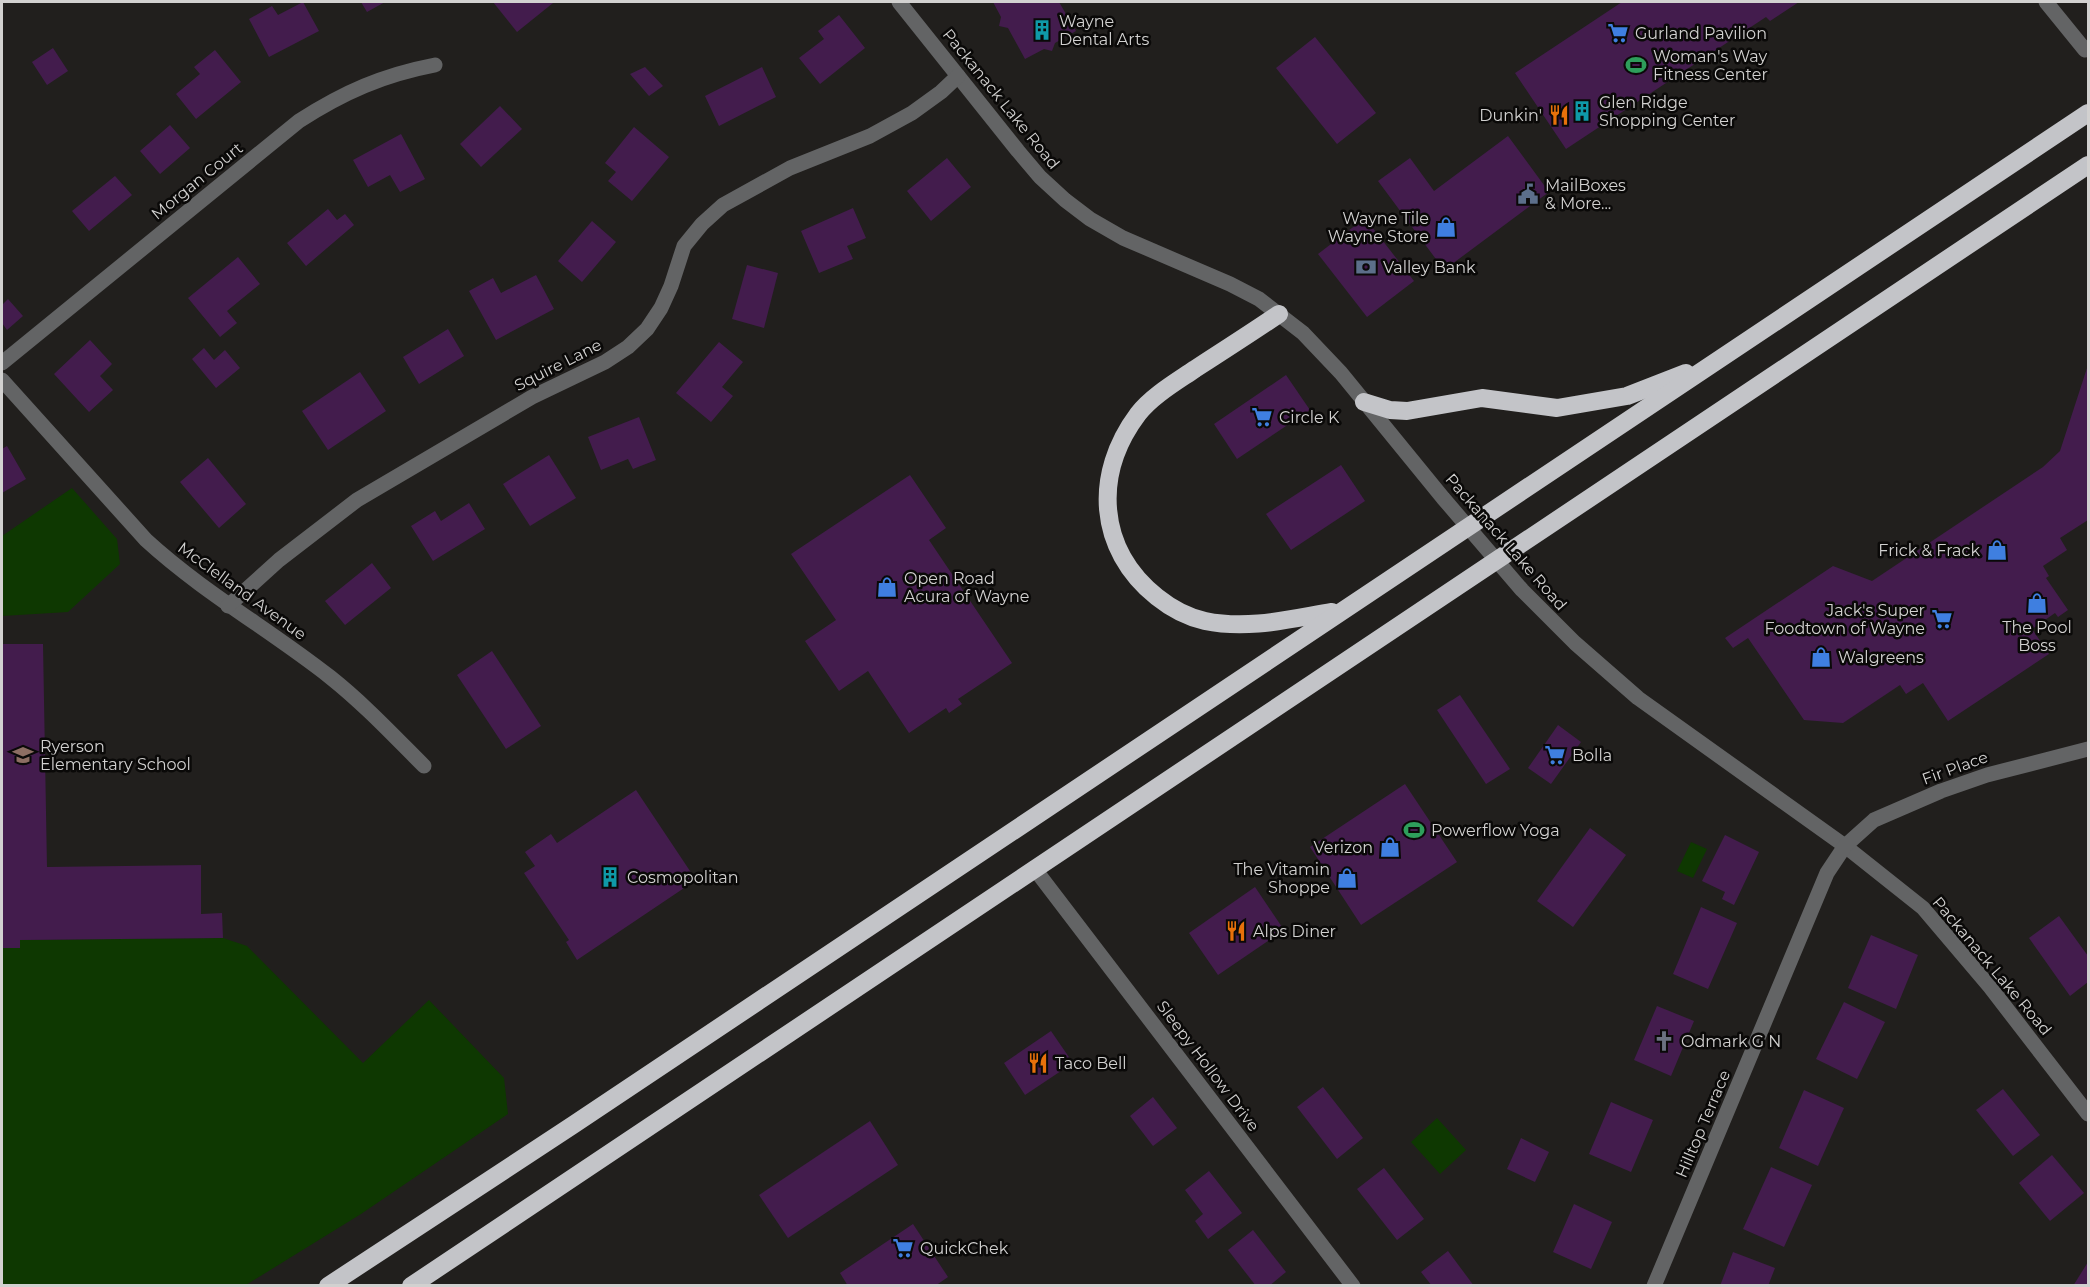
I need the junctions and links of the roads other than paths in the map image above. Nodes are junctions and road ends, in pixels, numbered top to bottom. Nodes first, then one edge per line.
1 (899, 2) edge
2 (2046, 2) edge
3 (2088, 48) edge
4 (435, 65) dead end
5 (958, 76) junction
6 (2088, 113) edge
7 (2088, 165) edge
8 (1279, 314) junction
9 (1718, 361) junction
10 (2, 363) edge
11 (2, 380) edge
12 (1364, 402) junction
13 (1468, 527) junction
14 (1497, 560) junction
15 (228, 606) junction
16 (1340, 611) junction
17 (2088, 749) edge
18 (424, 766) dead end
19 (1845, 846) junction
20 (1034, 868) junction
21 (2088, 1114) edge
22 (328, 1286) edge
23 (411, 1286) edge
24 (1353, 1286) edge
25 (1654, 1286) edge

1 - 5 street, Packanack Lake Road
2 - 3 street
4 - 10 street, Morgan Court
5 - 8 street, Packanack Lake Road
5 - 15 street, Squire Lane
6 - 9 highway
7 - 14 highway
8 - 12 street, Packanack Lake Road
8 - 16 highway
9 - 12 highway
9 - 13 highway
11 - 15 street, McClelland Avenue
12 - 13 street, Packanack Lake Road
13 - 14 street, Packanack Lake Road
13 - 16 highway
14 - 19 street, Packanack Lake Road
14 - 20 highway
15 - 18 street, McClelland Avenue
16 - 22 highway
17 - 19 street, Fir Place
19 - 21 street, Packanack Lake Road
19 - 25 street, Hilltop Terrace
20 - 23 highway
20 - 24 street, Sleepy Hollow Drive

